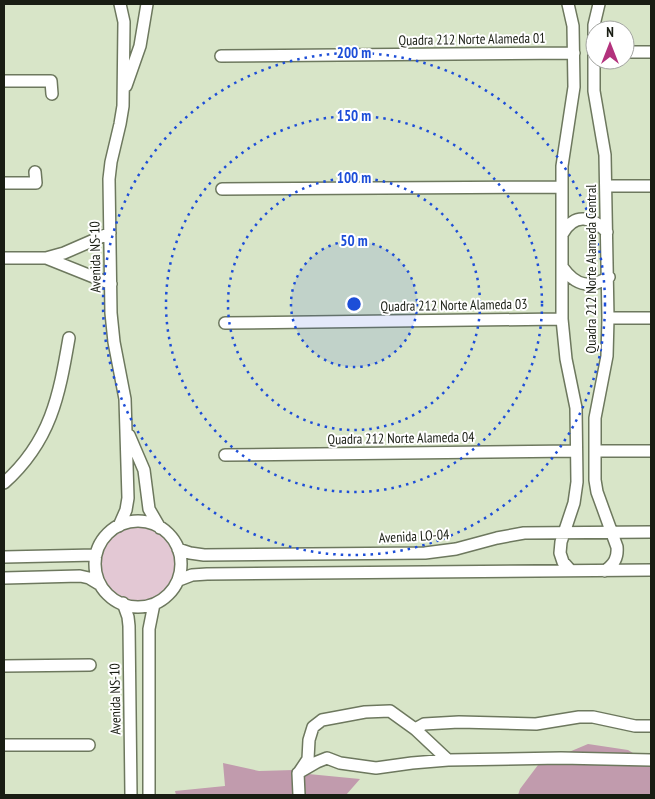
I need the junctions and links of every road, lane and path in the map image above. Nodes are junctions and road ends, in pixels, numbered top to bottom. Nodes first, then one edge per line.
1 (120, 4) edge
2 (147, 4) edge
3 (568, 4) edge
4 (599, 4) edge
5 (595, 20) edge
6 (635, 52) edge
7 (651, 52) edge
8 (574, 53) junction
9 (221, 56) dead end
10 (594, 70) edge
11 (4, 80) edge
12 (52, 94) dead end
13 (123, 95) junction
14 (35, 172) dead end
15 (4, 184) edge
16 (607, 186) junction
17 (651, 186) edge
18 (562, 187) junction
19 (222, 189) dead end
20 (607, 232) junction
21 (110, 233) junction
22 (563, 233) junction
23 (4, 258) edge
24 (46, 258) junction
25 (563, 268) junction
26 (608, 277) junction
27 (111, 284) junction
28 (608, 318) junction
29 (651, 318) edge
30 (562, 319) junction
31 (225, 323) dead end
32 (70, 338) dead end
33 (126, 419) junction
34 (576, 451) junction
35 (595, 451) junction
36 (651, 451) edge
37 (225, 454) dead end
38 (4, 482) edge
39 (119, 526) junction
40 (160, 528) junction
41 (611, 532) junction
42 (651, 532) edge
43 (565, 533) junction
44 (178, 549) junction
45 (96, 555) junction
46 (4, 557) edge
47 (651, 570) edge
48 (571, 571) junction
49 (606, 571) junction
50 (4, 578) edge
51 (179, 580) junction
52 (99, 584) junction
53 (123, 604) junction
54 (154, 604) junction
55 (90, 665) dead end
56 (4, 666) edge
57 (651, 726) edge
58 (415, 729) junction
59 (4, 745) edge
60 (89, 745) dead end
61 (448, 760) junction
62 (651, 760) edge
63 (298, 774) junction
64 (130, 795) edge
65 (149, 795) edge
66 (299, 795) edge

1 - 13 street, Avenida NS-10
2 - 13 street, Avenida NS-10
3 - 8 street, Quadra 212 Norte Alameda Central
4 - 5 street, Quadra 212 Norte Alameda Central
6 - 7 street
8 - 9 street, Quadra 212 Norte Alameda 01
8 - 18 street, Quadra 212 Norte Alameda Central
10 - 16 street, Quadra 212 Norte Alameda Central
11 - 12 street
13 - 21 street, Avenida NS-10
14 - 15 street
16 - 17 street
16 - 20 street, Quadra 212 Norte Alameda Central
18 - 19 street
18 - 22 street, Quadra 212 Norte Alameda Central
20 - 22 street
20 - 26 street, Quadra 212 Norte Alameda Central
21 - 24 street
21 - 27 street, Avenida NS-10
22 - 25 street, Quadra 212 Norte Alameda Central
23 - 24 street
24 - 27 street
25 - 26 street
25 - 30 street, Quadra 212 Norte Alameda Central
26 - 28 street, Quadra 212 Norte Alameda Central
27 - 33 street, Avenida NS-10
28 - 29 street
28 - 35 street, Quadra 212 Norte Alameda Central
30 - 31 street, Quadra 212 Norte Alameda 03
30 - 34 street, Quadra 212 Norte Alameda Central
32 - 38 street
33 - 39 street, Avenida NS-10
33 - 40 street, Avenida NS-10
34 - 37 street, Quadra 212 Norte Alameda 04
34 - 43 street, Quadra 212 Norte Alameda Central
35 - 36 street
35 - 41 street, Quadra 212 Norte Alameda Central
39 - 40 street
39 - 45 street, Avenida NS-10
40 - 44 street, Avenida NS-10
41 - 42 street, Avenida LO-04
41 - 43 street, Avenida LO-04
41 - 49 street
43 - 44 street, Avenida LO-04
43 - 48 street
44 - 51 street
45 - 46 street
45 - 52 street
47 - 49 street
48 - 49 street
48 - 51 street
50 - 52 street
51 - 54 street
52 - 53 street
53 - 54 street
53 - 64 street, Avenida NS-10
54 - 65 street
55 - 56 street
57 - 58 street
58 - 61 street
58 - 63 street
59 - 60 street
61 - 62 street
61 - 63 street
63 - 66 street

